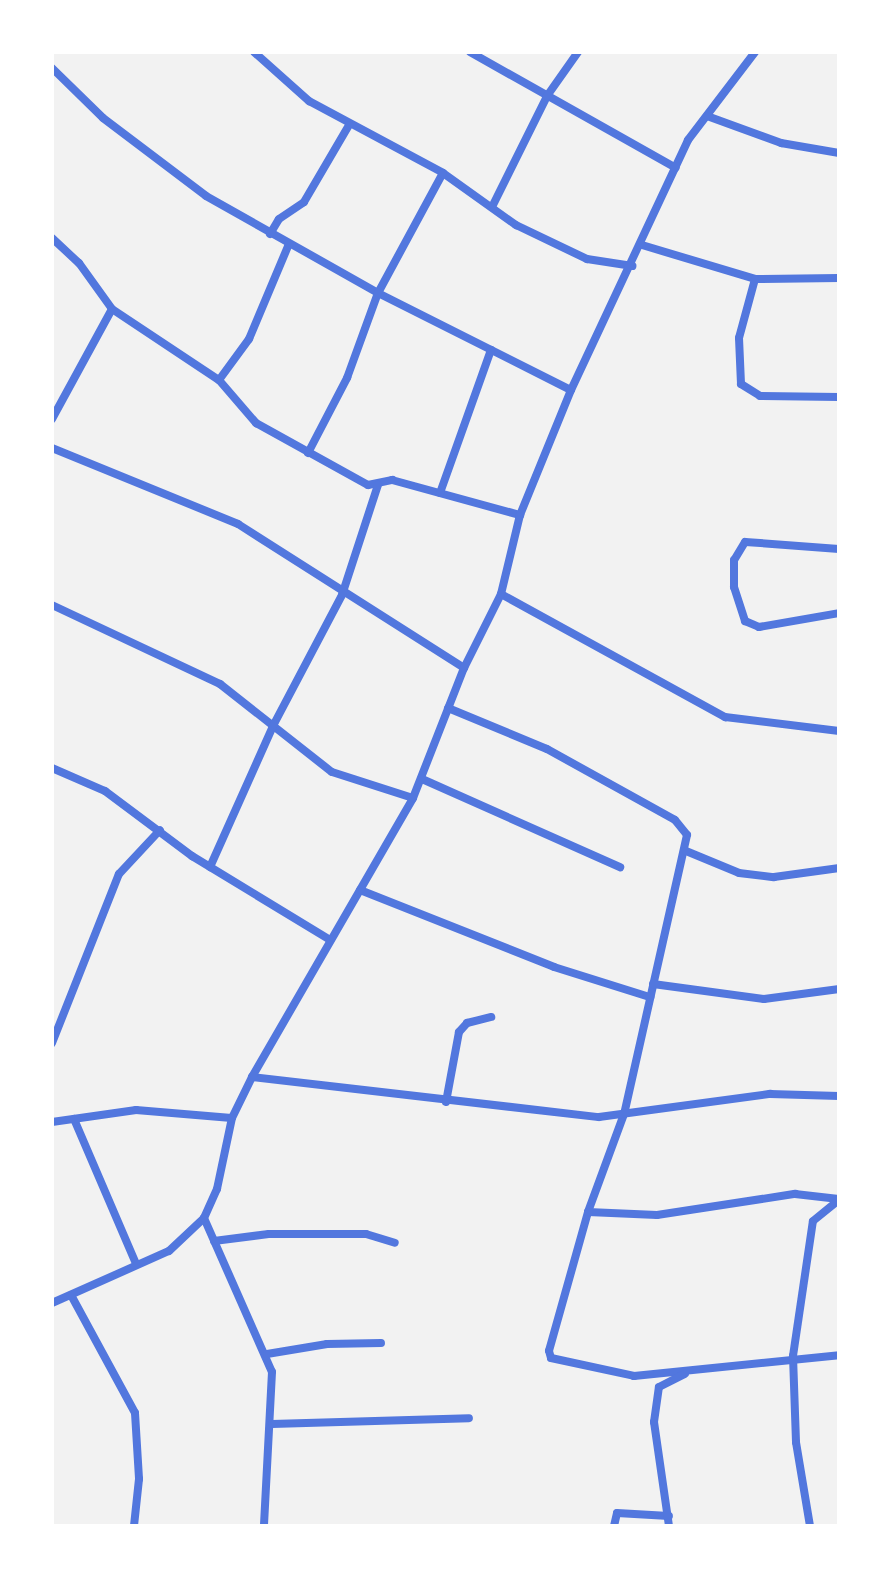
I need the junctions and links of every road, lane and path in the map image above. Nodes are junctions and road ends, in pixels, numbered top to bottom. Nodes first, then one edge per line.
1 (254, 52) edge
2 (470, 52) edge
3 (578, 52) edge
4 (755, 52) edge
5 (52, 68) edge
6 (547, 96) junction
7 (707, 116) junction
8 (349, 125) junction
9 (839, 153) edge
10 (676, 168) junction
11 (443, 173) junction
12 (493, 205) junction
13 (270, 234) junction
14 (52, 238) edge
15 (289, 244) junction
16 (642, 245) junction
17 (632, 266) junction
18 (839, 278) edge
19 (755, 279) junction
20 (378, 293) junction
21 (112, 309) junction
22 (491, 350) junction
23 (219, 380) junction
24 (571, 390) junction
25 (839, 397) edge
26 (52, 419) edge
27 (52, 448) edge
28 (308, 453) junction
29 (378, 485) junction
30 (440, 493) junction
31 (520, 515) junction
32 (839, 549) edge
33 (501, 594) junction
34 (342, 595) junction
35 (52, 605) edge
36 (839, 613) edge
37 (464, 668) junction
38 (448, 708) junction
39 (274, 724) junction
40 (839, 731) edge
41 (52, 768) edge
42 (422, 779) junction
43 (413, 798) junction
44 (160, 830) junction
45 (686, 851) junction
46 (210, 867) junction
47 (620, 867) dead end
48 (839, 868) edge
49 (360, 890) junction
50 (330, 940) junction
51 (653, 984) junction
52 (839, 989) edge
53 (650, 997) junction
54 (56, 1011) edge
55 (491, 1017) dead end
56 (52, 1043) edge
57 (252, 1077) junction
58 (839, 1096) edge
59 (446, 1102) junction
60 (624, 1114) junction
61 (232, 1118) junction
62 (74, 1119) junction
63 (52, 1122) edge
64 (839, 1200) edge
65 (588, 1212) junction
66 (204, 1218) junction
67 (214, 1241) junction
68 (395, 1243) dead end
69 (136, 1264) junction
70 (71, 1295) junction
71 (52, 1303) edge
72 (381, 1343) dead end
73 (267, 1354) junction
74 (839, 1355) edge
75 (793, 1356) junction
76 (685, 1373) junction
77 (469, 1418) dead end
78 (272, 1424) junction
79 (669, 1521) edge
80 (134, 1526) edge
81 (264, 1526) edge
82 (614, 1526) edge
83 (810, 1526) edge

1 - 8 street
2 - 6 street
3 - 6 street
4 - 7 street
5 - 13 street
6 - 10 street
6 - 12 street
7 - 9 street
7 - 10 street
8 - 11 street
8 - 13 street
10 - 16 street
11 - 12 street
11 - 20 street
12 - 17 street
13 - 15 street
14 - 21 street
15 - 20 street
15 - 23 street
16 - 17 street
16 - 19 street
17 - 24 street
18 - 19 street
19 - 25 street
20 - 22 street
20 - 28 street
21 - 23 street
21 - 26 street
22 - 24 street
22 - 30 street
23 - 28 street
24 - 31 street
27 - 34 street
28 - 29 street
29 - 30 street
29 - 34 street
30 - 31 street
31 - 33 street
32 - 36 street
33 - 37 street
33 - 40 street
34 - 37 street
34 - 39 street
35 - 39 street
37 - 38 street
38 - 42 street
38 - 45 street
39 - 43 street
39 - 46 street
41 - 44 street
42 - 43 street
42 - 47 street
43 - 49 street
44 - 46 street
44 - 54 street
45 - 48 street
45 - 51 street
46 - 50 street
49 - 50 street
49 - 53 street
50 - 57 street
51 - 52 street
51 - 53 street
53 - 60 street
54 - 56 street
55 - 59 street
57 - 59 street
57 - 61 street
58 - 60 street
59 - 60 street
60 - 65 street
61 - 62 street
61 - 66 street
62 - 63 street
62 - 69 street
64 - 65 street
64 - 75 street
65 - 76 street
66 - 67 street
66 - 69 street
67 - 68 street
67 - 73 street
69 - 70 street
70 - 71 street
70 - 80 street
72 - 73 street
73 - 78 street
74 - 75 street
75 - 76 street
75 - 83 street
76 - 79 street
77 - 78 street
78 - 81 street
79 - 82 street

